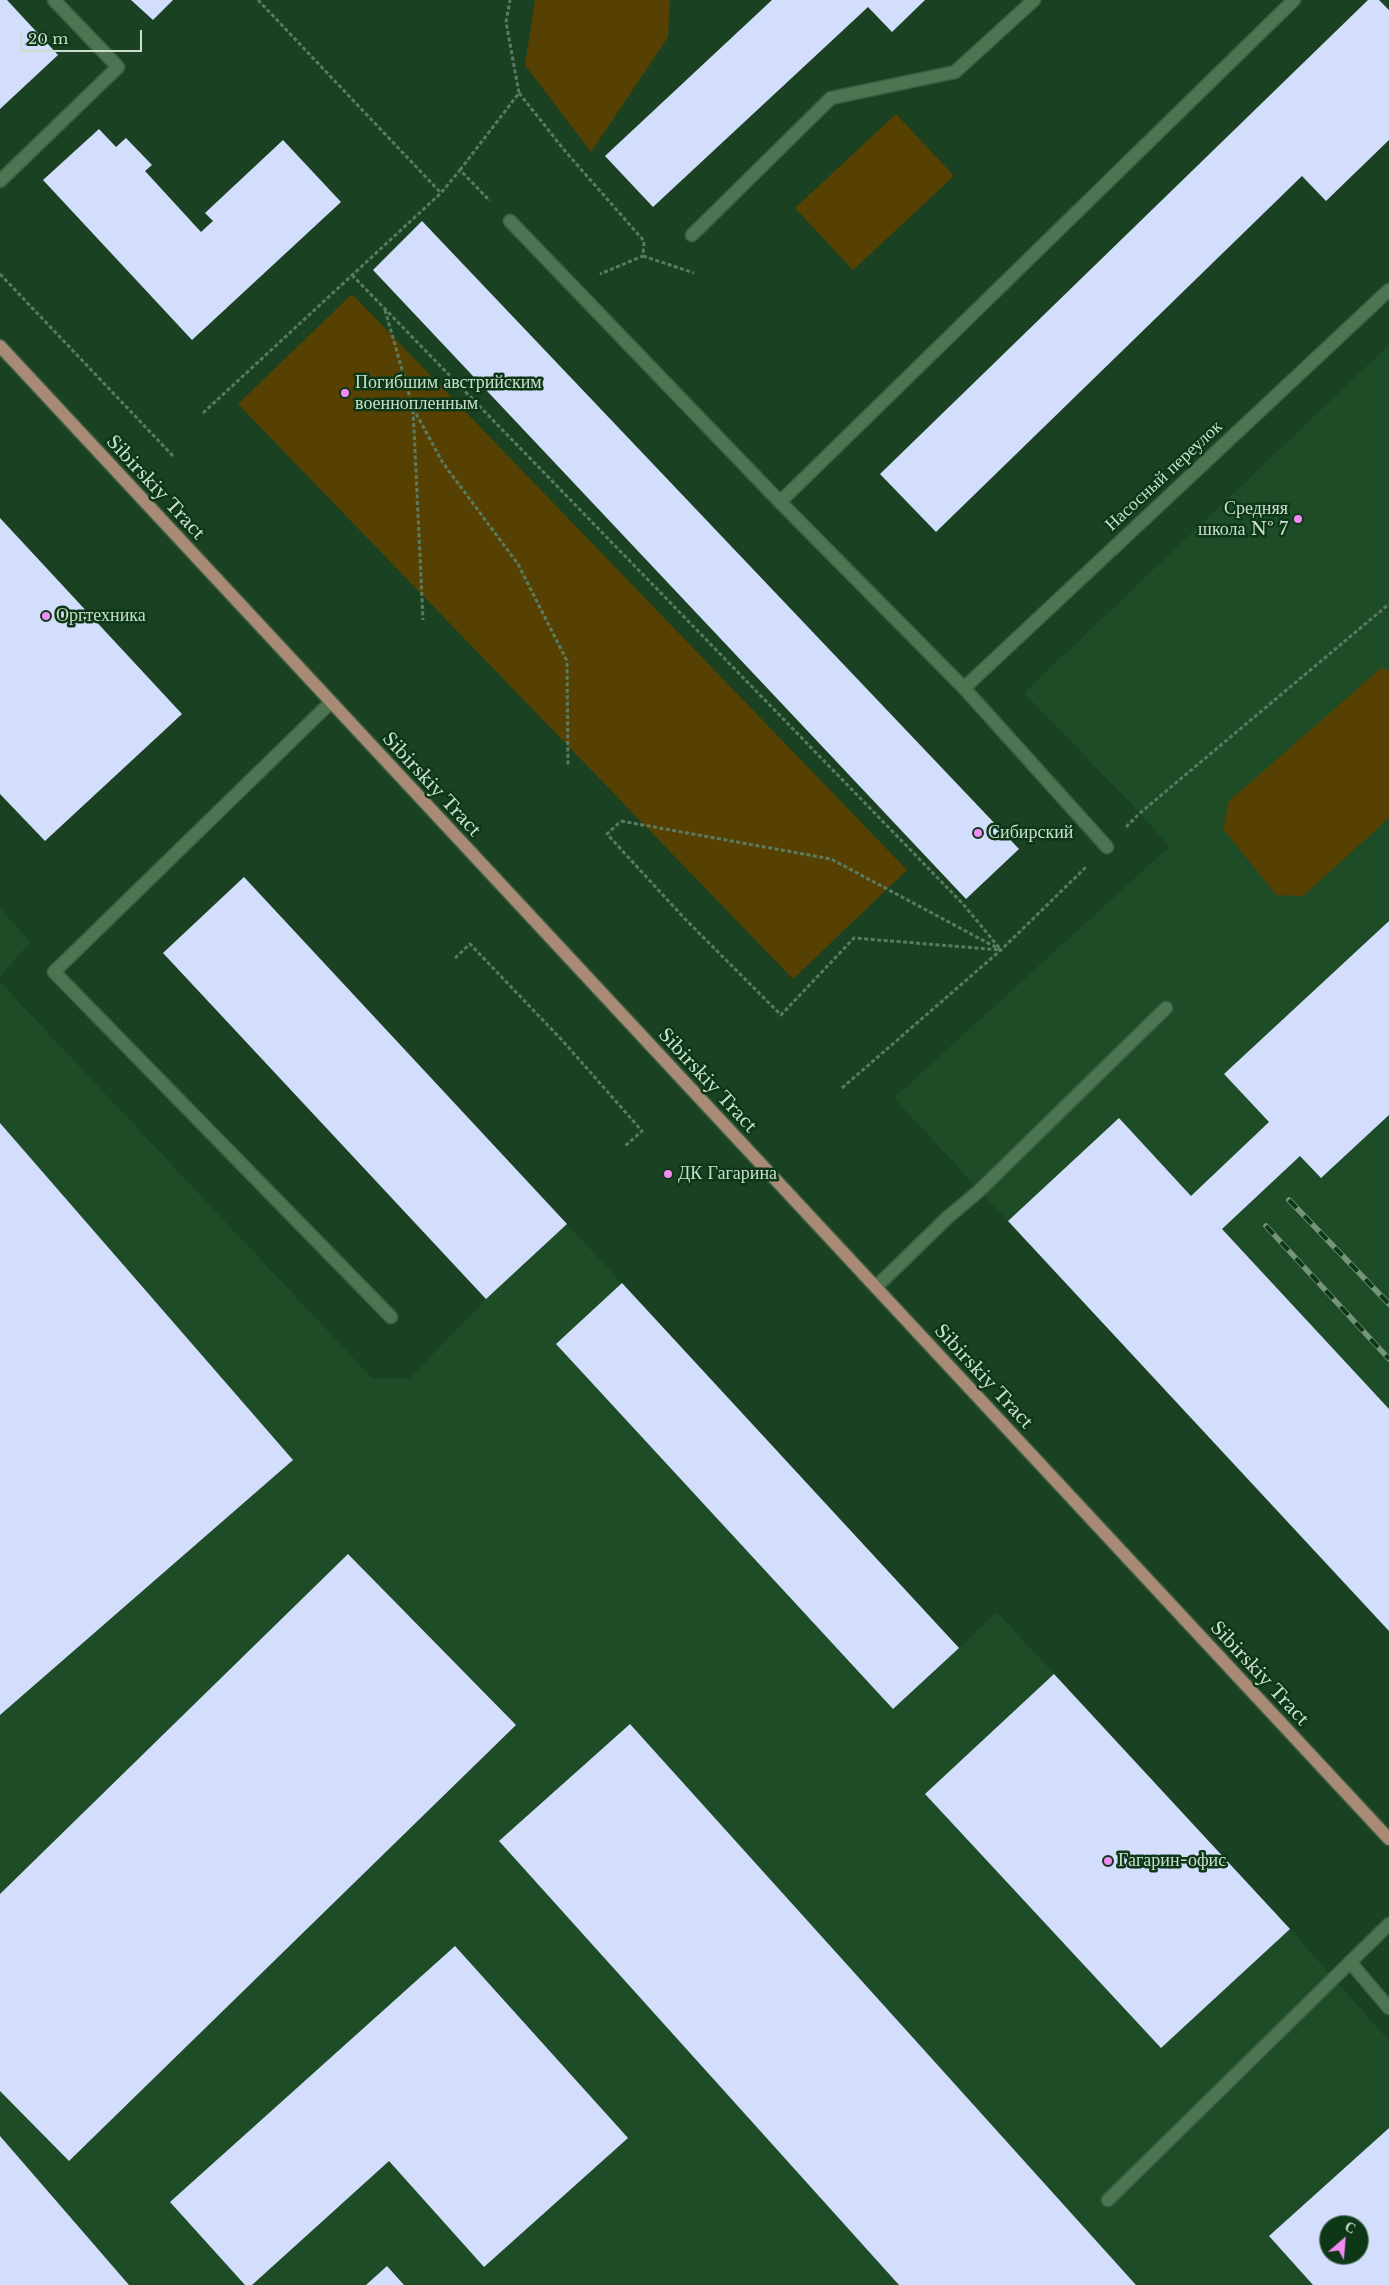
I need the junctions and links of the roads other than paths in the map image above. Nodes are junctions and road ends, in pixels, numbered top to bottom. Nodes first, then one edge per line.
1 (54, 0) edge
2 (1034, 0) edge
3 (1294, 0) edge
4 (0, 181) edge
5 (510, 221) road end
6 (692, 234) dead end
7 (1389, 290) edge
8 (0, 346) edge
9 (780, 502) junction
10 (964, 688) junction
11 (330, 702) junction
12 (1107, 847) road end
13 (1166, 1008) dead end
14 (876, 1287) junction
15 (391, 1317) dead end
16 (1389, 1839) edge
17 (1389, 1924) edge
18 (1350, 1962) junction
19 (1389, 2008) edge
20 (1108, 2200) dead end

1 - 4 street
2 - 6 street
3 - 9 street
5 - 9 street
7 - 10 street, Насосный переулок
8 - 11 main road, Sibirskiy Tract
9 - 10 street
10 - 12 street
11 - 14 main road, Sibirskiy Tract
11 - 15 street
13 - 14 street
14 - 16 main road, Sibirskiy Tract
17 - 18 street
18 - 19 street
18 - 20 street

